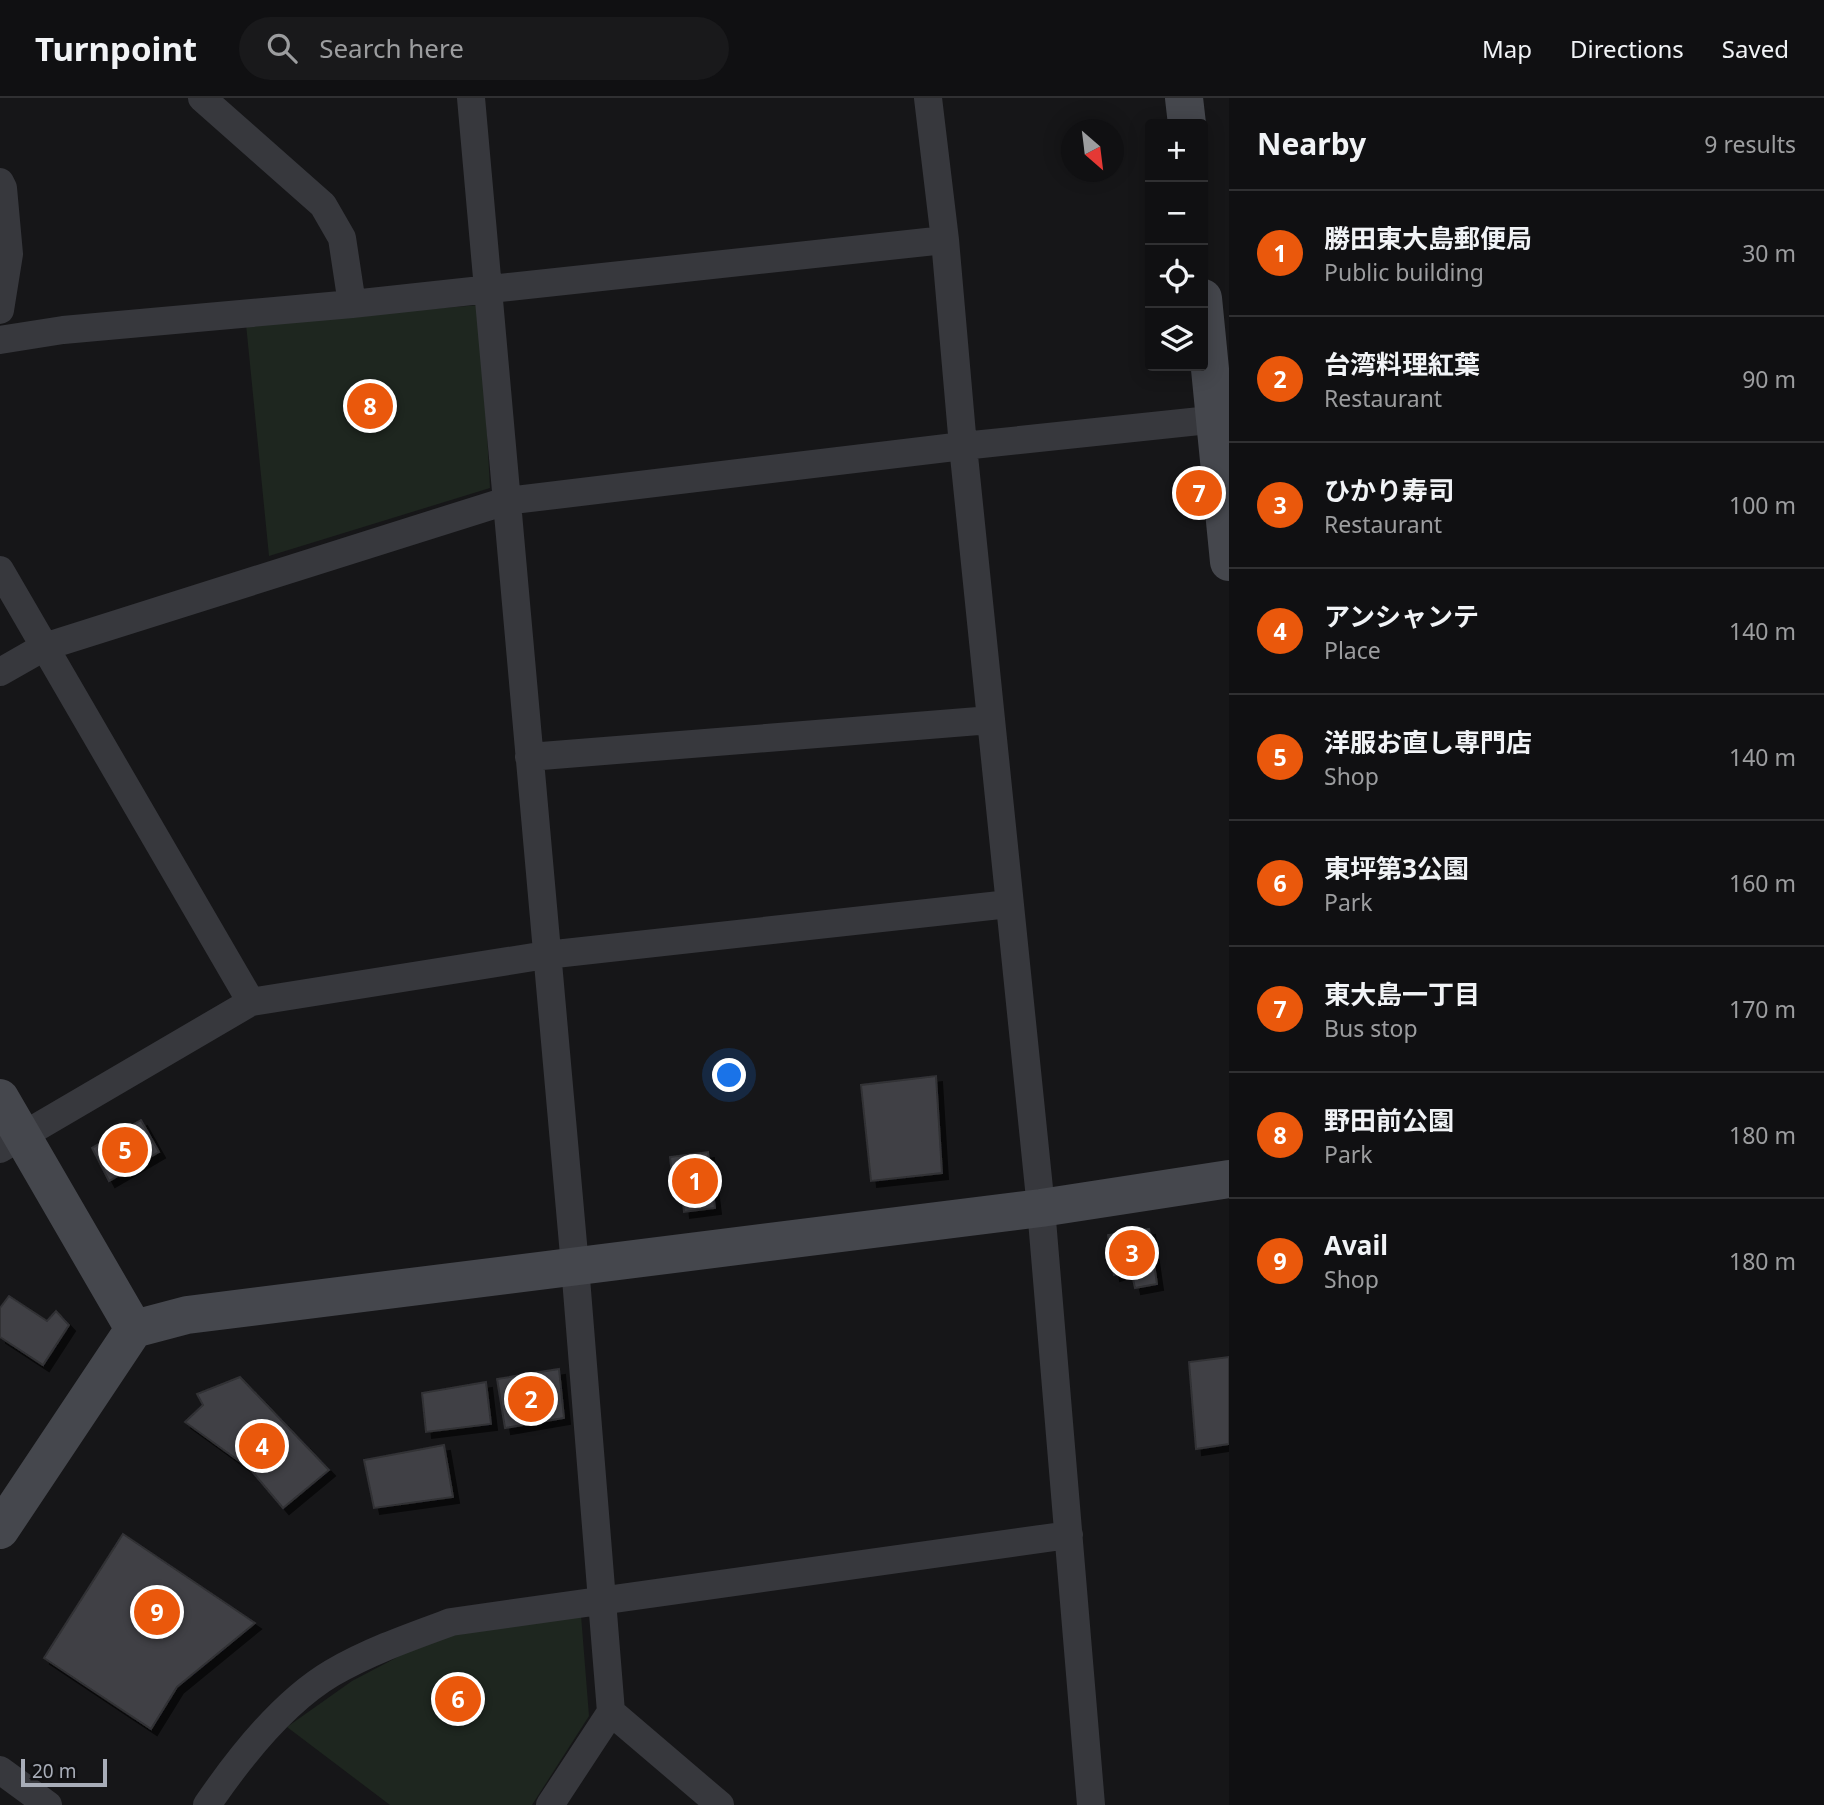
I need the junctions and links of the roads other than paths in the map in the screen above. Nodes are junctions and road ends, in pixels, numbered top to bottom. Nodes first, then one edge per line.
1 (202, 98) edge
2 (471, 98) edge
3 (928, 98) edge
4 (1184, 98) edge
5 (1186, 119) edge
6 (0, 182) edge
7 (945, 240) junction
8 (490, 289) junction
9 (352, 304) junction
10 (1204, 308) edge
11 (0, 310) edge
12 (0, 340) edge
13 (1221, 418) edge
14 (963, 446) junction
15 (506, 501) junction
16 (1229, 562) edge
17 (0, 570) edge
18 (44, 647) junction
19 (0, 672) edge
20 (991, 720) junction
21 (529, 757) junction
22 (1009, 904) junction
23 (546, 955) junction
24 (251, 1002) junction
25 (0, 1098) edge
26 (11, 1143) edge
27 (1229, 1179) edge
28 (1041, 1209) junction
29 (575, 1266) junction
30 (134, 1329) junction
31 (0, 1530) edge
32 (1069, 1535) junction
33 (601, 1601) junction
34 (611, 1712) junction
35 (0, 1770) edge
36 (48, 1805) edge
37 (207, 1805) edge
38 (550, 1805) edge
39 (720, 1805) edge
40 (1084, 1805) edge
41 (1091, 1805) edge

1 - 9 street
2 - 8 street
3 - 7 street
4 - 5 street
6 - 11 street
7 - 8 street
7 - 14 street
8 - 9 street
8 - 15 street
9 - 12 street
10 - 13 street
13 - 14 street
13 - 16 street
14 - 15 street
14 - 20 street
15 - 18 street
15 - 21 street
17 - 18 street
18 - 19 street
18 - 24 street
20 - 21 street
20 - 22 street
21 - 23 street
22 - 23 street
22 - 28 street
23 - 24 street
23 - 29 street
24 - 26 street
25 - 26 street
26 - 30 street
27 - 28 street
28 - 29 street
28 - 32 street
29 - 30 street
29 - 33 street
30 - 31 street
32 - 33 street
32 - 41 street
33 - 34 street
33 - 37 street
34 - 38 street
34 - 39 street
35 - 36 street
40 - 41 street

